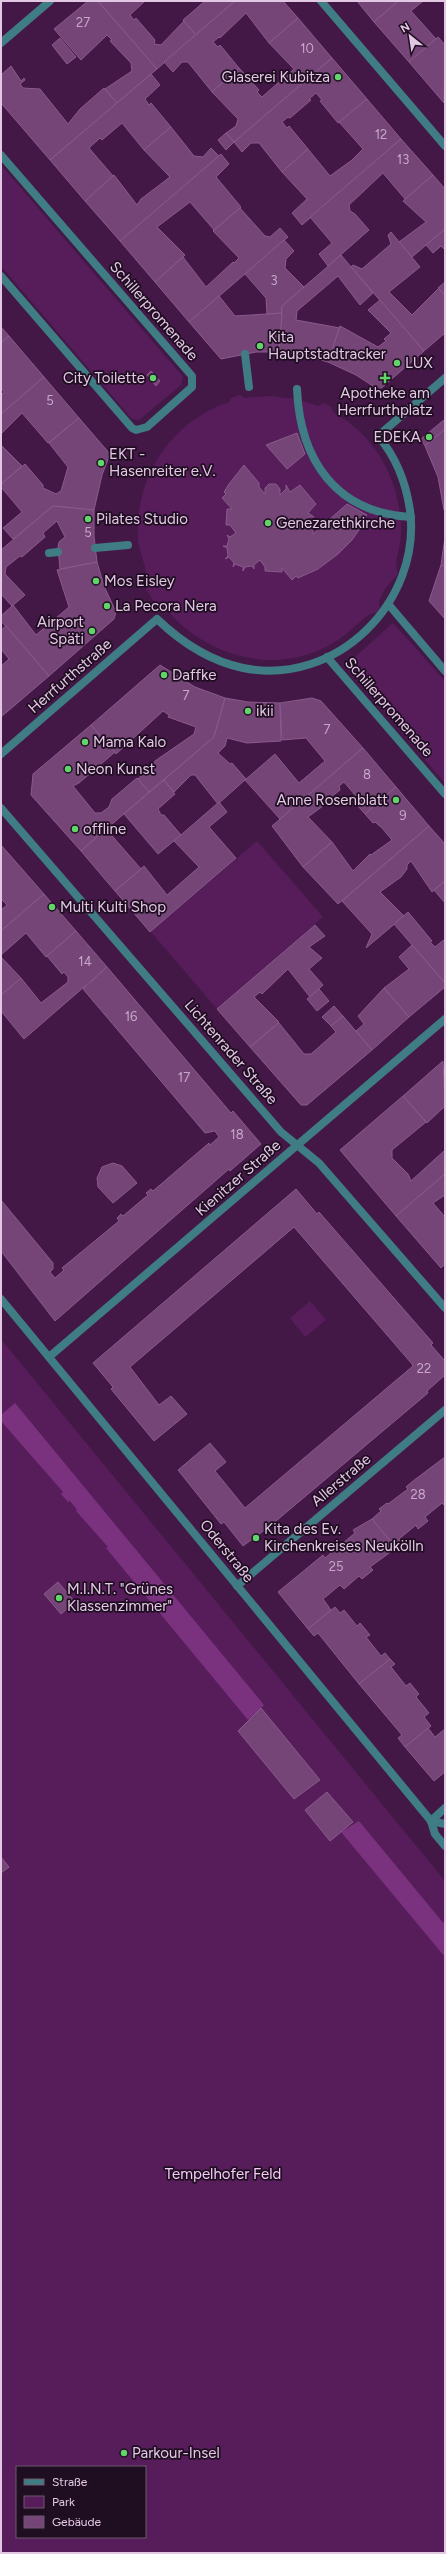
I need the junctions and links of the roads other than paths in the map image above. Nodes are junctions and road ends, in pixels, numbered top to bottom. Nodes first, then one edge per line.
1 (50, 1) edge
2 (321, 1) edge
3 (1, 43) edge
4 (445, 146) edge
5 (1, 155) edge
6 (1, 276) edge
7 (245, 354) dead end
8 (445, 378) edge
9 (249, 387) dead end
10 (297, 389) dead end
11 (411, 517) junction
12 (128, 545) dead end
13 (95, 548) dead end
14 (58, 552) dead end
15 (49, 553) dead end
16 (389, 605) junction
17 (328, 657) junction
18 (445, 671) edge
19 (1, 754) edge
20 (445, 794) edge
21 (1, 808) edge
22 (445, 1019) edge
23 (297, 1145) junction
24 (1, 1299) edge
25 (445, 1308) edge
26 (49, 1357) junction
27 (445, 1410) edge
28 (237, 1586) junction
29 (445, 1808) edge
30 (430, 1821) junction
31 (445, 1824) edge
32 (445, 1846) edge

1 - 3 street
2 - 4 street
5 - 6 street, Schillerpromenade
7 - 9 street
8 - 11 street
10 - 11 street
11 - 16 street
12 - 13 street
14 - 15 street
16 - 17 street
16 - 18 street
17 - 19 street, Herrfurthstraße
17 - 20 street, Schillerpromenade
21 - 23 street, Lichtenrader Straße
22 - 23 street, Kienitzer Straße
23 - 25 street, Lichtenrader Straße
23 - 26 street, Kienitzer Straße
24 - 26 street, Oderstraße
26 - 28 street, Oderstraße
27 - 28 street, Allerstraße
28 - 30 street, Oderstraße
29 - 30 street
30 - 31 street
30 - 32 street, Oderstraße

